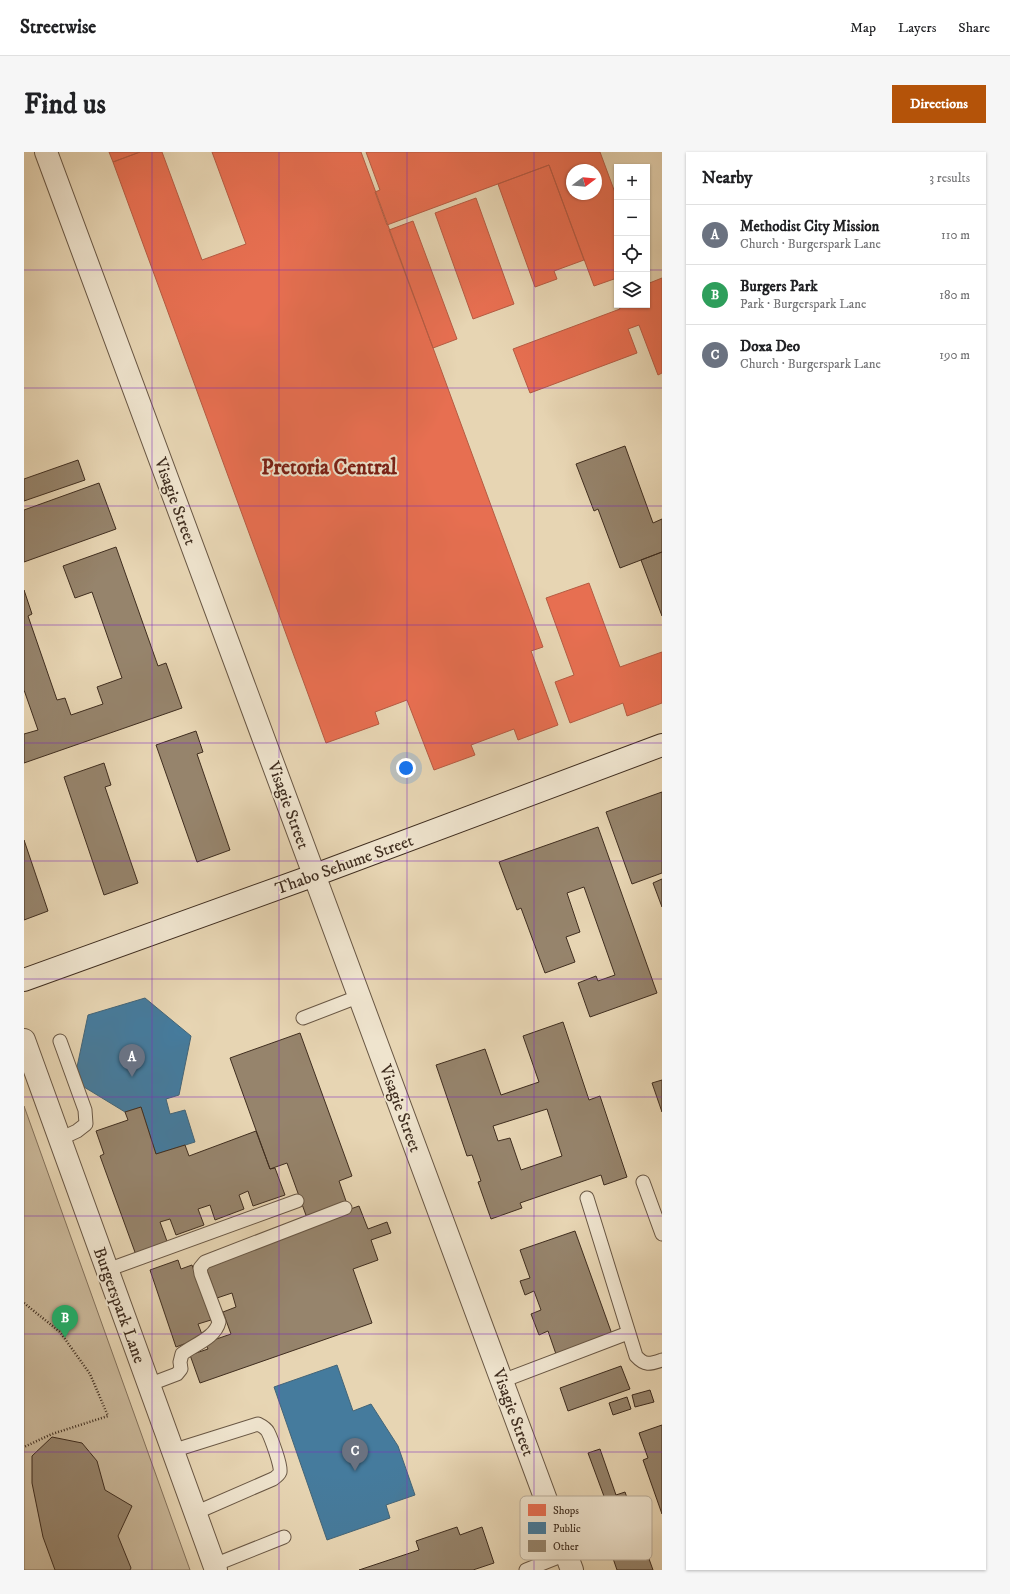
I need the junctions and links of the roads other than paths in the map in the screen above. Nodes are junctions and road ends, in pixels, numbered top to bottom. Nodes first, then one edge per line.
1 (46, 152) edge
2 (662, 745) edge
3 (315, 875) junction
4 (24, 980) edge
5 (360, 996) junction
6 (303, 1018) dead end
7 (24, 1040) edge
8 (60, 1041) dead end
9 (60, 1139) junction
10 (643, 1182) dead end
11 (587, 1198) dead end
12 (297, 1201) dead end
13 (345, 1208) dead end
14 (662, 1234) edge
15 (107, 1270) junction
16 (628, 1333) junction
17 (662, 1360) edge
18 (502, 1381) junction
19 (148, 1385) junction
20 (172, 1452) junction
21 (545, 1496) edge
22 (195, 1513) junction
23 (284, 1537) dead end
24 (569, 1562) edge
25 (215, 1568) edge
26 (526, 1570) edge

1 - 3 street, Visagie Street
2 - 3 street, Thabo Sehume Street
3 - 4 street, Thabo Sehume Street
3 - 5 street, Visagie Street
5 - 6 lane
5 - 18 street, Visagie Street
7 - 9 street, Burgerspark Lane
8 - 9 lane
9 - 15 street, Burgerspark Lane
10 - 14 lane
11 - 16 lane
12 - 15 lane
13 - 19 lane
15 - 19 street, Burgerspark Lane
16 - 17 lane
16 - 18 lane
18 - 21 street, Visagie Street
19 - 20 street, Burgerspark Lane
20 - 22 street, Burgerspark Lane
20 - 22 lane
22 - 25 street, Burgerspark Lane
23 - 25 lane
24 - 26 lane

